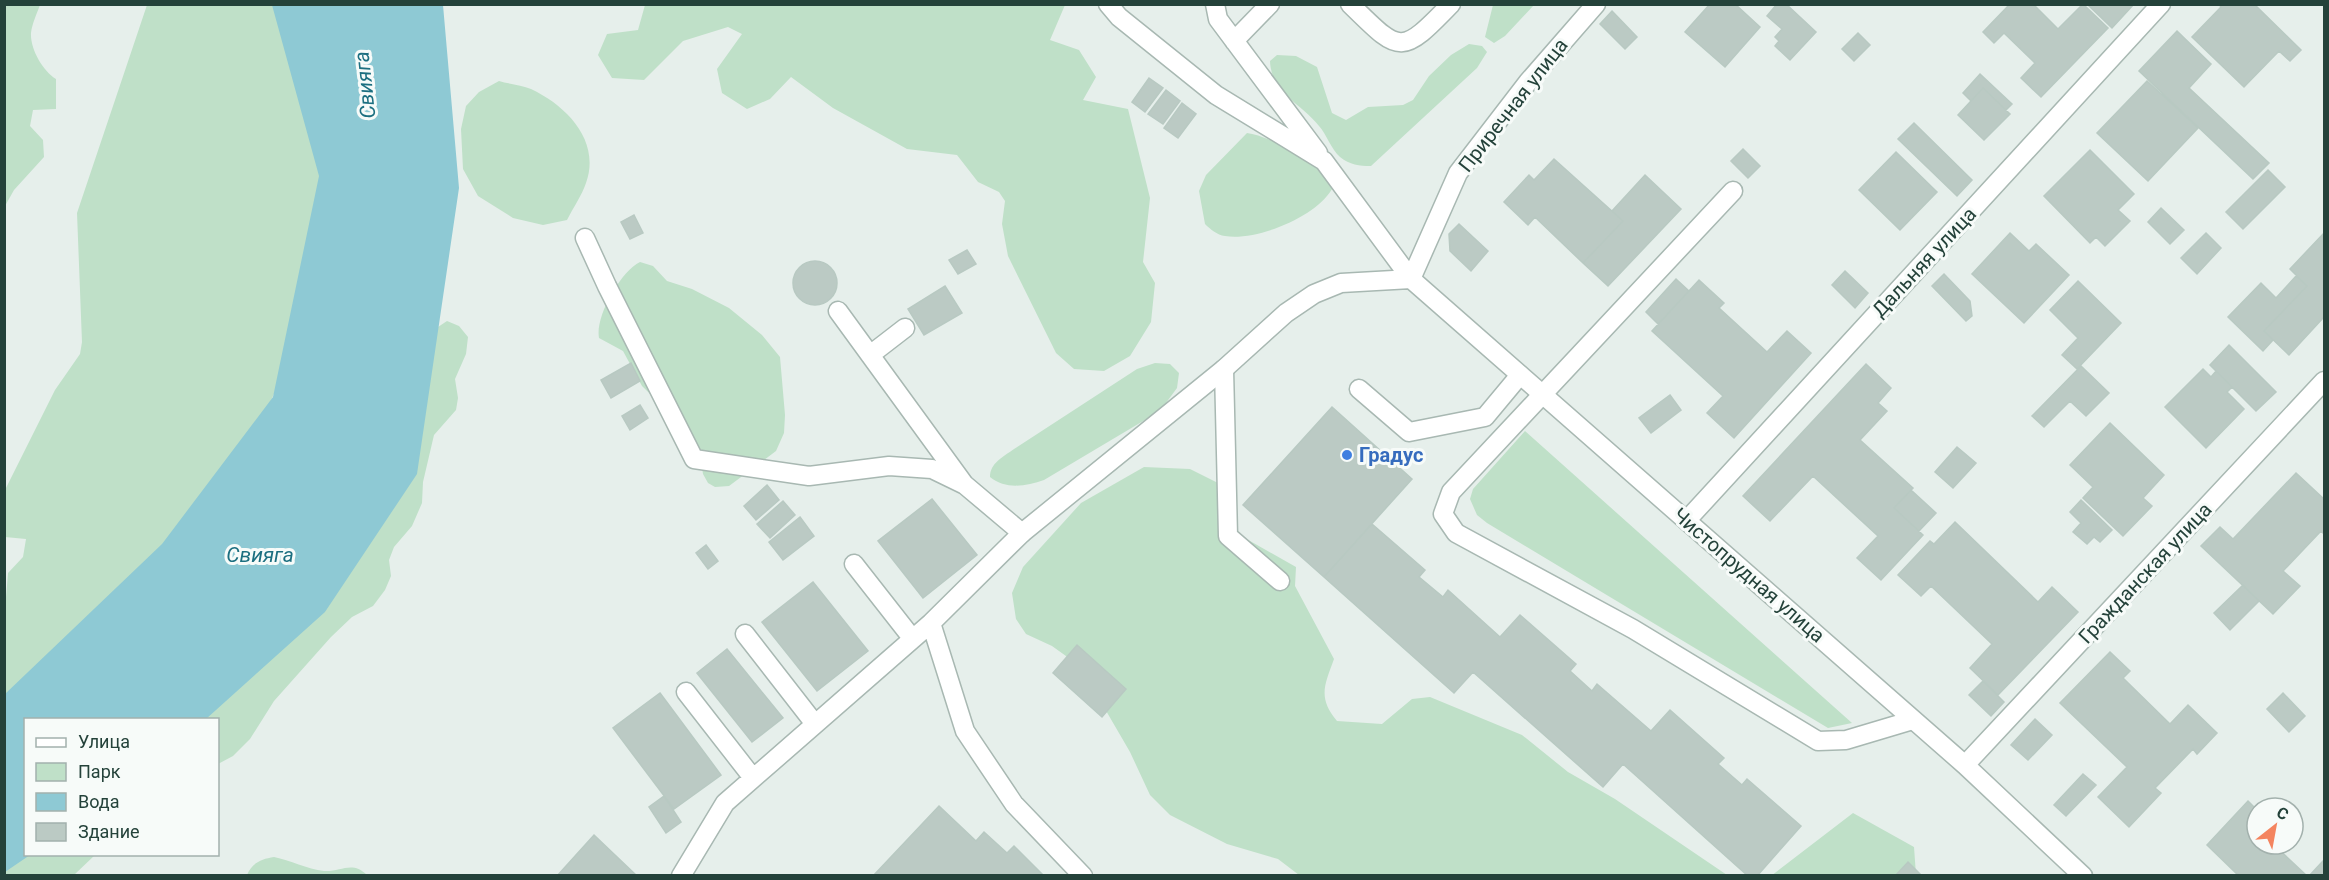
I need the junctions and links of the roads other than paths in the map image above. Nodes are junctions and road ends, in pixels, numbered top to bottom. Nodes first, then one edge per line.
1 (1108, 4) edge
2 (1215, 4) edge
3 (1270, 4) edge
4 (1350, 4) edge
5 (1451, 4) edge
6 (1596, 4) edge
7 (2161, 4) edge
8 (1234, 40) junction
9 (1324, 161) junction
10 (1733, 191) dead end
11 (585, 238) dead end
12 (1411, 279) junction
13 (838, 311) dead end
14 (905, 328) dead end
15 (870, 355) junction
16 (1224, 369) junction
17 (1520, 375) junction
18 (2325, 381) edge
19 (1359, 389) dead end
20 (1543, 395) junction
21 (965, 485) junction
22 (1686, 520) junction
23 (1022, 533) junction
24 (854, 564) dead end
25 (1280, 581) dead end
26 (931, 623) junction
27 (745, 634) dead end
28 (912, 638) junction
29 (686, 692) dead end
30 (1914, 720) junction
31 (815, 724) junction
32 (1965, 765) junction
33 (753, 778) junction
34 (681, 876) edge
35 (1083, 876) edge
36 (2083, 876) edge

1 - 9 street
2 - 8 street, Чистопрудная улица
3 - 8 street
4 - 5 street
6 - 12 street, Приречная улица
7 - 22 street, Дальняя улица
8 - 9 street, Чистопрудная улица
9 - 12 street, Чистопрудная улица
10 - 20 street
11 - 21 street
12 - 16 street
12 - 17 street, Чистопрудная улица
13 - 15 street
14 - 15 street
15 - 21 street
16 - 23 street
16 - 25 street
17 - 19 street
17 - 20 street, Чистопрудная улица
18 - 32 street, Гражданская улица
20 - 22 street, Чистопрудная улица
20 - 30 street
21 - 23 street
22 - 30 street, Чистопрудная улица
23 - 26 street
24 - 28 street
26 - 28 street
26 - 35 street
27 - 31 street
28 - 31 street
29 - 33 street
30 - 32 street, Чистопрудная улица
31 - 33 street
32 - 36 street, Чистопрудная улица
33 - 34 street

